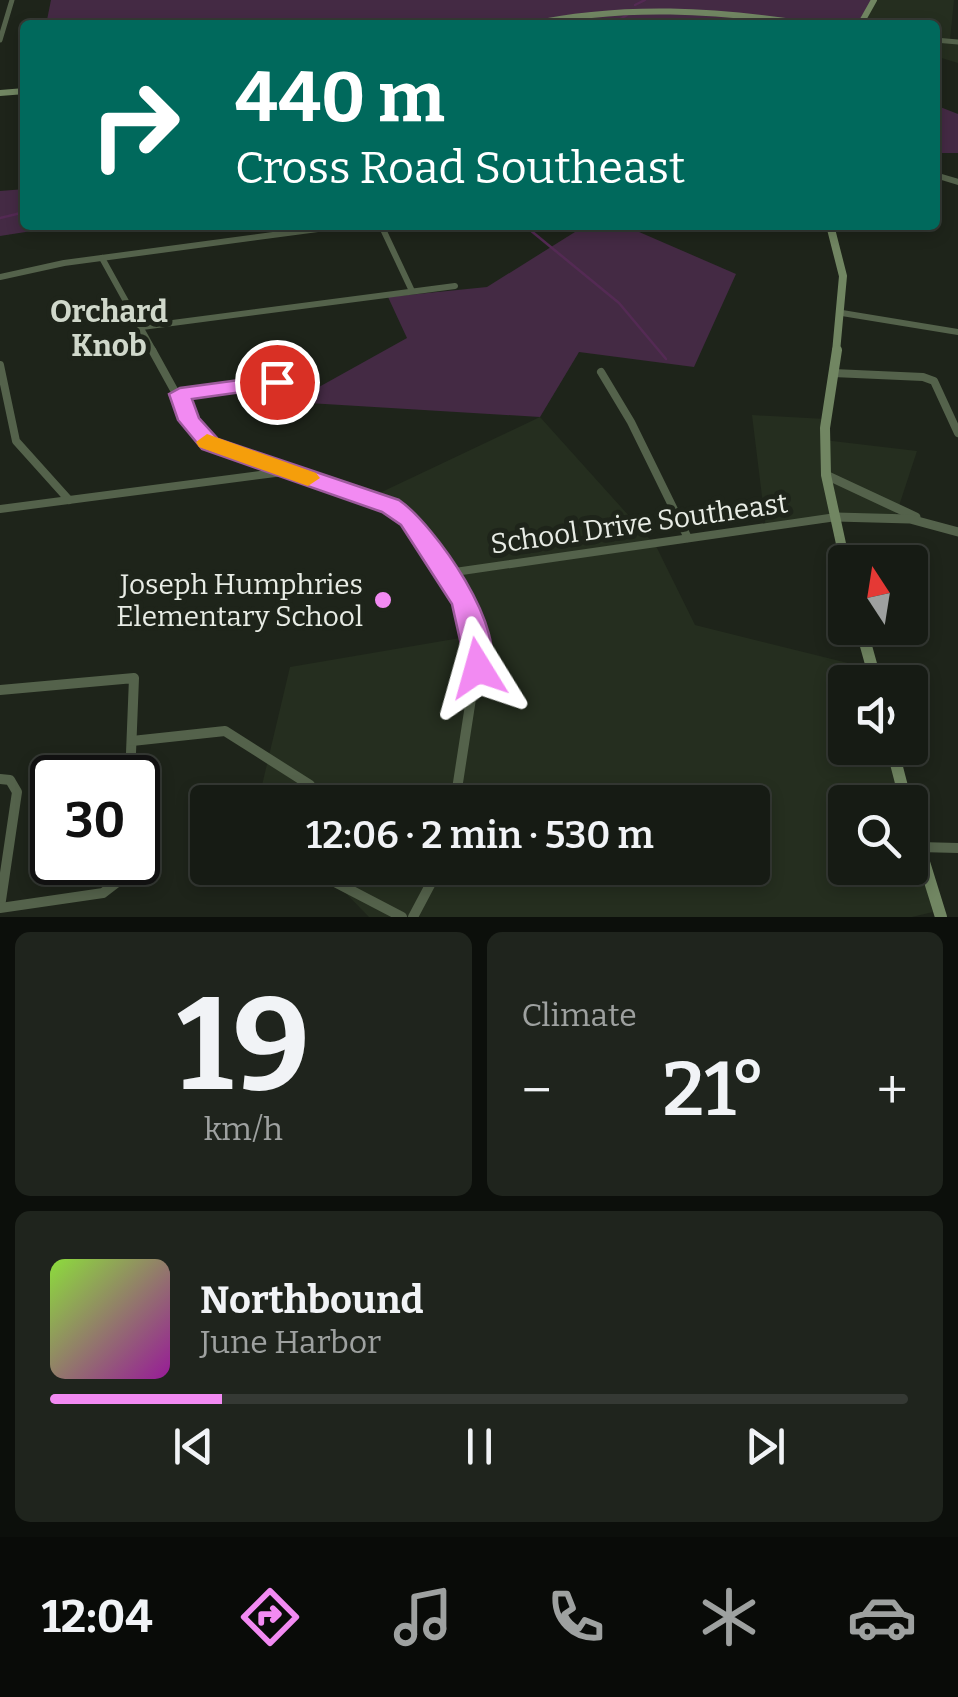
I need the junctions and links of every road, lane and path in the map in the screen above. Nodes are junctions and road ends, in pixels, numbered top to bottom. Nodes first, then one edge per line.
1 (12, 0) edge
2 (552, 20) edge
3 (779, 20) edge
4 (0, 40) edge
5 (311, 230) edge
6 (383, 230) edge
7 (831, 230) edge
8 (102, 258) junction
9 (0, 277) edge
10 (455, 286) dead end
11 (412, 291) junction
12 (842, 313) junction
13 (142, 327) junction
14 (958, 332) edge
15 (0, 365) edge
16 (601, 372) dead end
17 (833, 373) junction
18 (277, 382) dead end
19 (180, 394) junction
20 (958, 433) edge
21 (289, 472) junction
22 (826, 475) junction
23 (69, 500) junction
24 (0, 509) edge
25 (836, 517) junction
26 (928, 522) junction
27 (958, 532) edge
28 (688, 538) junction
29 (842, 545) edge
30 (448, 573) junction
31 (0, 690) edge
32 (132, 740) junction
33 (131, 755) edge
34 (0, 779) edge
35 (310, 785) edge
36 (458, 785) edge
37 (928, 847) edge
38 (958, 848) edge
39 (928, 877) edge
40 (113, 885) edge
41 (341, 885) edge
42 (430, 885) edge
43 (0, 908) edge
44 (402, 917) edge
45 (414, 917) edge
46 (941, 917) edge

1 - 4 street
2 - 3 main road
5 - 8 street
6 - 11 street
7 - 12 main road
8 - 9 street
8 - 13 street
10 - 11 street
11 - 13 street
12 - 14 street
12 - 17 main road
13 - 19 street
15 - 23 street
16 - 28 street
17 - 20 street
17 - 22 main road
18 - 19 street
19 - 21 street
21 - 23 street
21 - 30 street
22 - 25 main road
22 - 26 street
23 - 24 street
25 - 26 street
25 - 28 street, School Drive Southeast
25 - 29 main road
26 - 27 street
28 - 30 street, School Drive Southeast
30 - 36 street
31 - 32 street
32 - 33 street
32 - 35 street
34 - 43 street
37 - 38 street
39 - 46 main road
40 - 43 street
41 - 44 street
42 - 45 street

